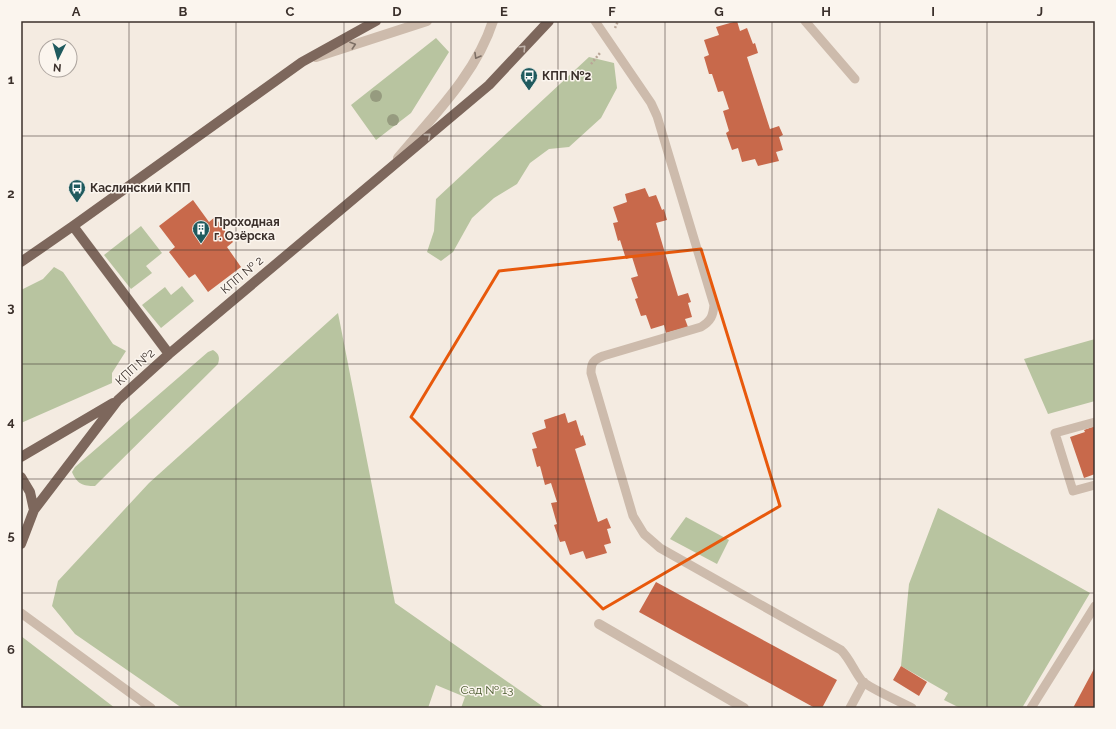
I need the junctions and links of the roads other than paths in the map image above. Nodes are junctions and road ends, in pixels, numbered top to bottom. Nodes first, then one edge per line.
1 (376, 21) edge
2 (427, 21) edge
3 (493, 21) edge
4 (550, 21) edge
5 (595, 21) edge
6 (805, 21) edge
7 (302, 62) junction
8 (855, 79) dead end
9 (387, 170) junction
10 (73, 226) junction
11 (21, 262) edge
12 (169, 354) junction
13 (118, 400) junction
14 (1095, 422) edge
15 (21, 458) edge
16 (21, 477) edge
17 (1095, 485) edge
18 (34, 510) junction
19 (21, 544) edge
20 (1095, 606) edge
21 (21, 613) edge
22 (599, 624) dead end
23 (864, 682) junction
24 (151, 708) edge
25 (744, 708) edge
26 (850, 708) edge
27 (912, 708) edge
28 (1031, 708) edge

1 - 7 main road
7 -> 2 street
3 -> 9 street
9 -> 4 main road, КПП № 2
5 - 23 lane
6 - 8 lane
7 - 10 main road
9 - 12 main road, КПП № 2
10 - 11 main road
10 - 12 main road
12 - 13 main road, КПП №2
13 - 15 main road
13 - 18 main road
14 - 17 lane
16 - 18 main road
18 - 19 main road
20 - 28 lane
21 - 24 lane
22 - 25 street
23 - 26 lane
23 - 27 lane

